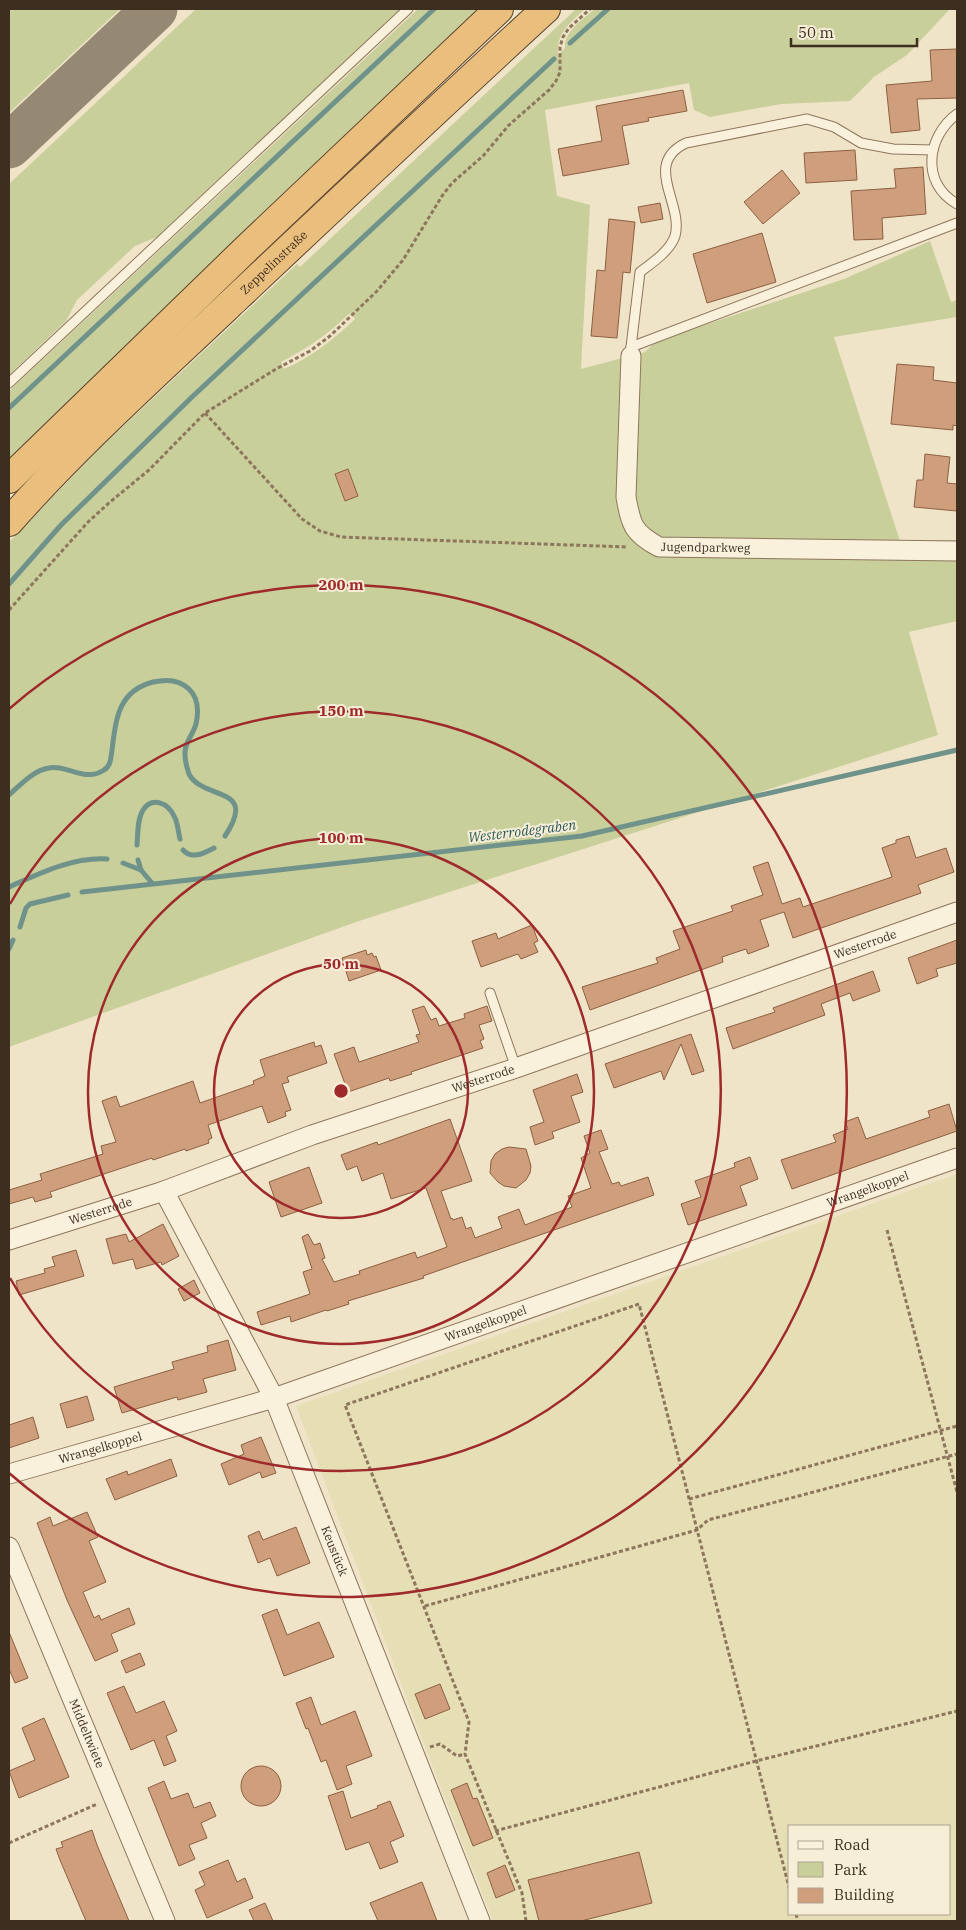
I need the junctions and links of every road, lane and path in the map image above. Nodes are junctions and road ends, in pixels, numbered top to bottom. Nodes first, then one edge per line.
1 (408, 9) edge
2 (499, 9) edge
3 (546, 9) edge
4 (590, 9) edge
5 (957, 114) edge
6 (933, 150) junction
7 (957, 204) edge
8 (957, 223) edge
9 (631, 351) junction
10 (9, 383) edge
11 (205, 412) junction
12 (9, 479) edge
13 (9, 522) edge
14 (659, 547) junction
15 (957, 551) edge
16 (9, 610) edge
17 (957, 912) edge
18 (490, 993) dead end
19 (516, 1068) junction
20 (957, 1158) edge
21 (164, 1192) junction
22 (887, 1230) dead end
23 (9, 1240) edge
24 (274, 1398) junction
25 (957, 1426) edge
26 (942, 1431) junction
27 (957, 1454) edge
28 (948, 1456) junction
29 (9, 1474) edge
30 (957, 1492) edge
31 (689, 1499) junction
32 (697, 1530) junction
33 (9, 1547) edge
34 (425, 1606) junction
35 (957, 1711) edge
36 (415, 1753) junction
37 (465, 1754) junction
38 (756, 1761) junction
39 (113, 1796) junction
40 (495, 1831) junction
41 (9, 1844) edge
42 (788, 1883) edge
43 (165, 1921) edge
44 (480, 1921) edge
45 (526, 1921) edge

1 - 10 lane
2 - 12 highway
3 - 13 highway, Zeppelinstraße
4 - 11 path
5 - 6 lane
6 - 7 lane
6 - 9 lane
8 - 9 lane
9 - 14 street, Jugendparkweg
11 - 14 path
11 - 16 path
14 - 15 street, Jugendparkweg
17 - 19 street, Westerrode
18 - 19 lane
19 - 21 street, Westerrode
20 - 24 street, Wrangelkoppel
21 - 23 street, Westerrode
21 - 24 street, Keustück
22 - 26 path
24 - 29 street, Wrangelkoppel
24 - 36 street, Keustück
25 - 26 path
26 - 28 path
26 - 31 path
27 - 28 path
28 - 30 path
28 - 32 path
31 - 32 path
31 - 34 path
32 - 34 path
32 - 38 path
33 - 39 street, Middeltwiete
34 - 37 path
35 - 38 path
36 - 37 path
36 - 44 street, Keustück
37 - 40 path
38 - 40 path
38 - 42 path
39 - 41 path
39 - 43 street, Middeltwiete
40 - 45 path

